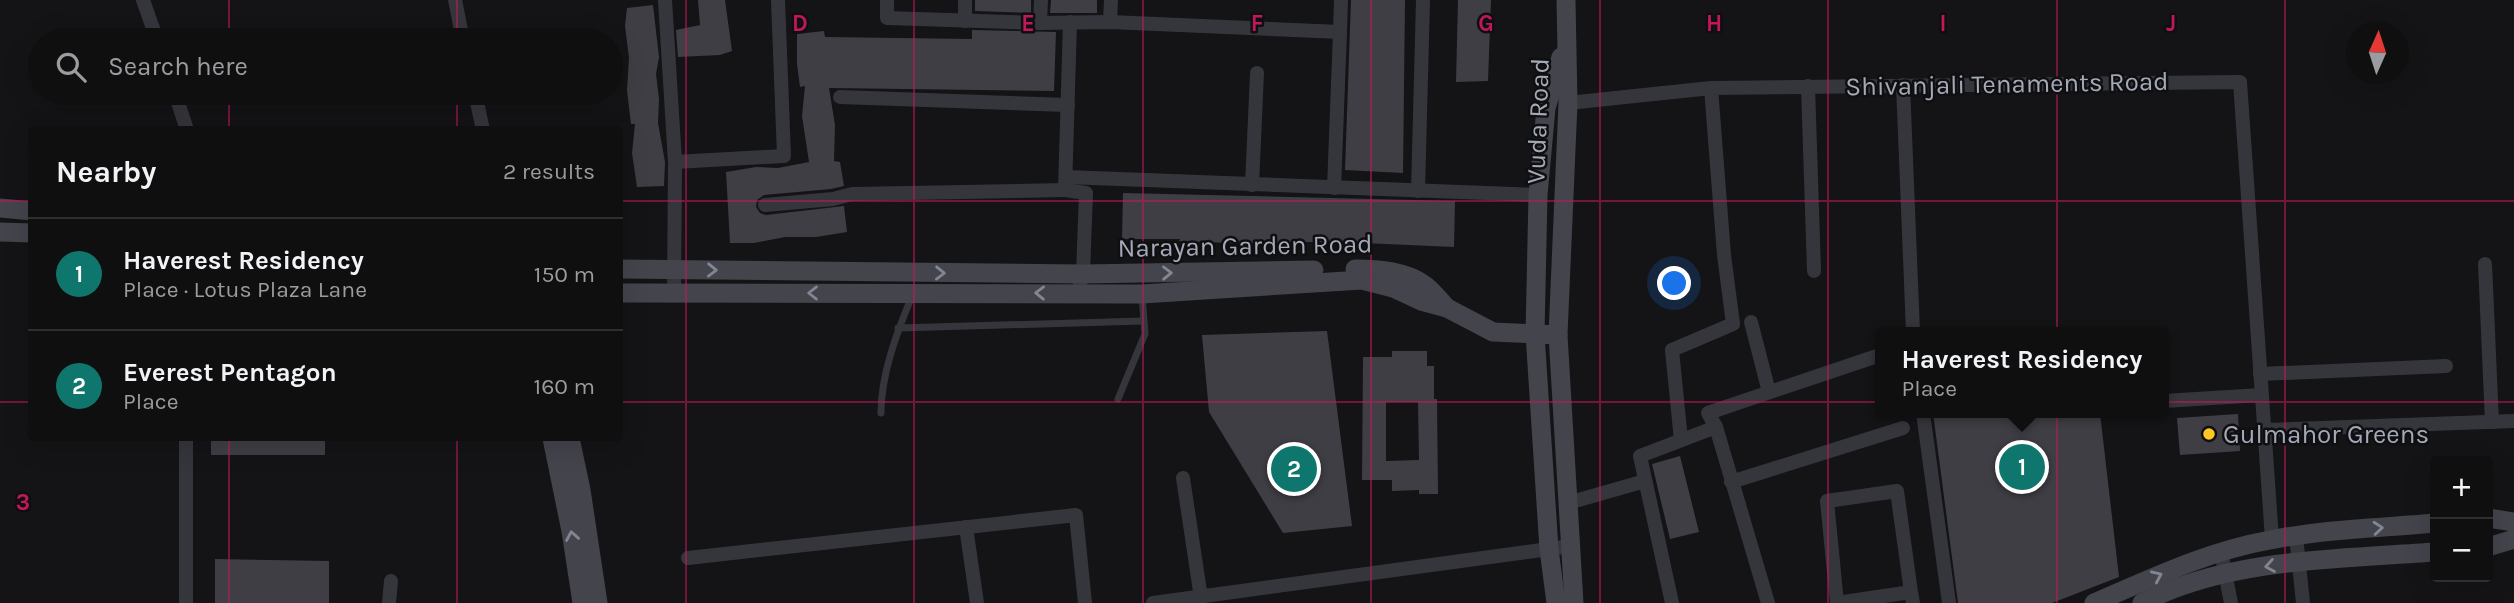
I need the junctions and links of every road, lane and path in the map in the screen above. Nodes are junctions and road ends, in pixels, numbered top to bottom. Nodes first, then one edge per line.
1 (143, 0) edge
2 (455, 0) edge
3 (665, 0) edge
4 (778, 0) edge
5 (887, 0) edge
6 (965, 0) edge
7 (1041, 0) edge
8 (1111, 0) edge
9 (1341, 0) edge
10 (1423, 0) edge
11 (1566, 0) edge
12 (965, 21) junction
13 (1070, 22) junction
14 (1110, 22) junction
15 (1040, 23) junction
16 (153, 28) edge
17 (461, 28) edge
18 (1340, 32) junction
19 (1566, 39) junction
20 (1257, 73) dead end
21 (1903, 85) junction
22 (1808, 86) junction
23 (1711, 88) junction
24 (839, 97) dead end
25 (1568, 103) junction
26 (179, 105) edge
27 (478, 105) edge
28 (1068, 105) junction
29 (186, 126) edge
30 (482, 126) edge
31 (675, 162) junction
32 (1066, 184) junction
33 (1252, 185) junction
34 (1334, 188) junction
35 (1418, 191) junction
36 (1538, 195) junction
37 (765, 205) dead end
38 (0, 208) edge
39 (28, 211) edge
40 (0, 232) edge
41 (28, 233) edge
42 (2486, 264) dead end
43 (623, 270) edge
44 (673, 270) junction
45 (1814, 271) dead end
46 (1083, 274) junction
47 (913, 292) junction
48 (623, 293) edge
49 (674, 293) junction
50 (1078, 294) junction
51 (1142, 294) junction
52 (1447, 308) junction
53 (1143, 321) junction
54 (1751, 322) dead end
55 (1913, 327) edge
56 (898, 328) junction
57 (1535, 334) junction
58 (1558, 335) junction
59 (1875, 357) edge
60 (2446, 366) dead end
61 (2260, 374) junction
62 (1769, 392) junction
63 (2261, 395) junction
64 (1118, 399) dead end
65 (2169, 401) edge
66 (881, 413) dead end
67 (1924, 418) edge
68 (2514, 421) edge
69 (2492, 422) junction
70 (1716, 427) junction
71 (1903, 428) dead end
72 (2264, 430) junction
73 (1681, 440) junction
74 (186, 441) edge
75 (553, 441) edge
76 (570, 441) edge
77 (1183, 478) dead end
78 (1645, 481) junction
79 (1731, 482) junction
80 (1568, 503) junction
81 (2493, 519) edge
82 (2514, 522) edge
83 (2430, 523) edge
84 (966, 527) junction
85 (2296, 536) junction
86 (2272, 539) junction
87 (2514, 539) edge
88 (2493, 545) edge
89 (1571, 546) junction
90 (1549, 549) junction
91 (2221, 552) junction
92 (2430, 552) edge
93 (688, 558) dead end
94 (2298, 561) junction
95 (2226, 574) junction
96 (391, 581) dead end
97 (1200, 598) junction
98 (1912, 598) edge
99 (186, 603) edge
100 (389, 603) edge
101 (582, 603) edge
102 (598, 603) edge
103 (977, 603) edge
104 (1084, 603) edge
105 (1153, 603) edge
106 (1556, 603) edge
107 (1574, 603) edge
108 (1672, 603) edge
109 (1768, 603) edge
110 (1949, 603) edge
111 (2094, 603) edge
112 (2142, 603) edge
113 (2231, 603) edge
114 (2303, 603) edge

1 - 16 street
2 - 17 street
3 - 31 street
4 - 31 street
5 - 12 street
6 - 12 street
7 - 15 street
8 - 14 street
9 - 18 street
10 - 35 street
11 - 19 street
12 - 15 street
13 - 14 street
13 - 15 street
13 - 28 street
14 - 18 street
18 - 34 street
19 - 25 street, Vuda Road
19 - 36 street, Vuda Road
20 - 33 street
21 - 22 street, Shivanjali Tenaments Road
21 - 55 street
21 - 61 street, Shivanjali Tenaments Road
22 - 23 street, Shivanjali Tenaments Road
22 - 45 street
23 - 25 street, Shivanjali Tenaments Road
23 - 73 street
24 - 28 street
25 - 58 street, Vuda Road
26 - 29 street
27 - 30 street
28 - 32 street
31 - 44 street
32 - 33 street
32 - 37 street
32 - 46 street
33 - 34 street
34 - 35 street
35 - 36 street
36 - 57 street, Vuda Road
38 - 39 street
40 - 41 street
42 - 69 street
43 - 44 street, Narayan Garden Road
44 -> 46 street, Narayan Garden Road
44 - 49 street
46 - 50 street
46 -> 52 street, Narayan Garden Road
47 -> 49 street, Narayan Garden Road
50 -> 47 street, Narayan Garden Road
47 - 56 lane
48 - 49 street, Narayan Garden Road
50 - 51 street, Narayan Garden Road
51 - 52 street, Narayan Garden Road
51 - 53 lane
52 - 57 street
53 - 56 lane
53 - 64 lane
54 - 62 street
56 - 66 lane
57 - 58 street
57 - 90 street, Vuda Road
58 - 80 street, Vuda Road
59 - 62 street
60 - 61 street
61 - 63 street, Shivanjali Tenaments Road
62 - 70 street
63 - 65 street
63 - 72 street, Shivanjali Tenaments Road
67 - 110 street
68 - 69 street
69 - 72 street
70 - 73 street
70 - 79 street
71 - 79 street
72 - 86 street, Shivanjali Tenaments Road
73 - 78 street
74 - 99 street
101 -> 75 street
76 - 102 street
77 - 97 street
78 - 80 street
78 - 108 street
79 - 109 street
80 - 89 street, Vuda Road
81 - 82 street
85 -> 83 street
84 - 93 street
84 - 103 street
84 - 104 street
85 - 86 street
85 - 94 street
86 - 91 street
87 - 88 street
89 - 90 street
89 - 107 street, Vuda Road
90 - 97 street
90 - 106 street, Vuda Road
91 - 95 street
111 -> 91 street
92 - 94 street
94 -> 95 street
94 - 114 street
95 - 112 street
95 - 113 street
96 - 100 street
97 - 105 street
98 - 98 street

